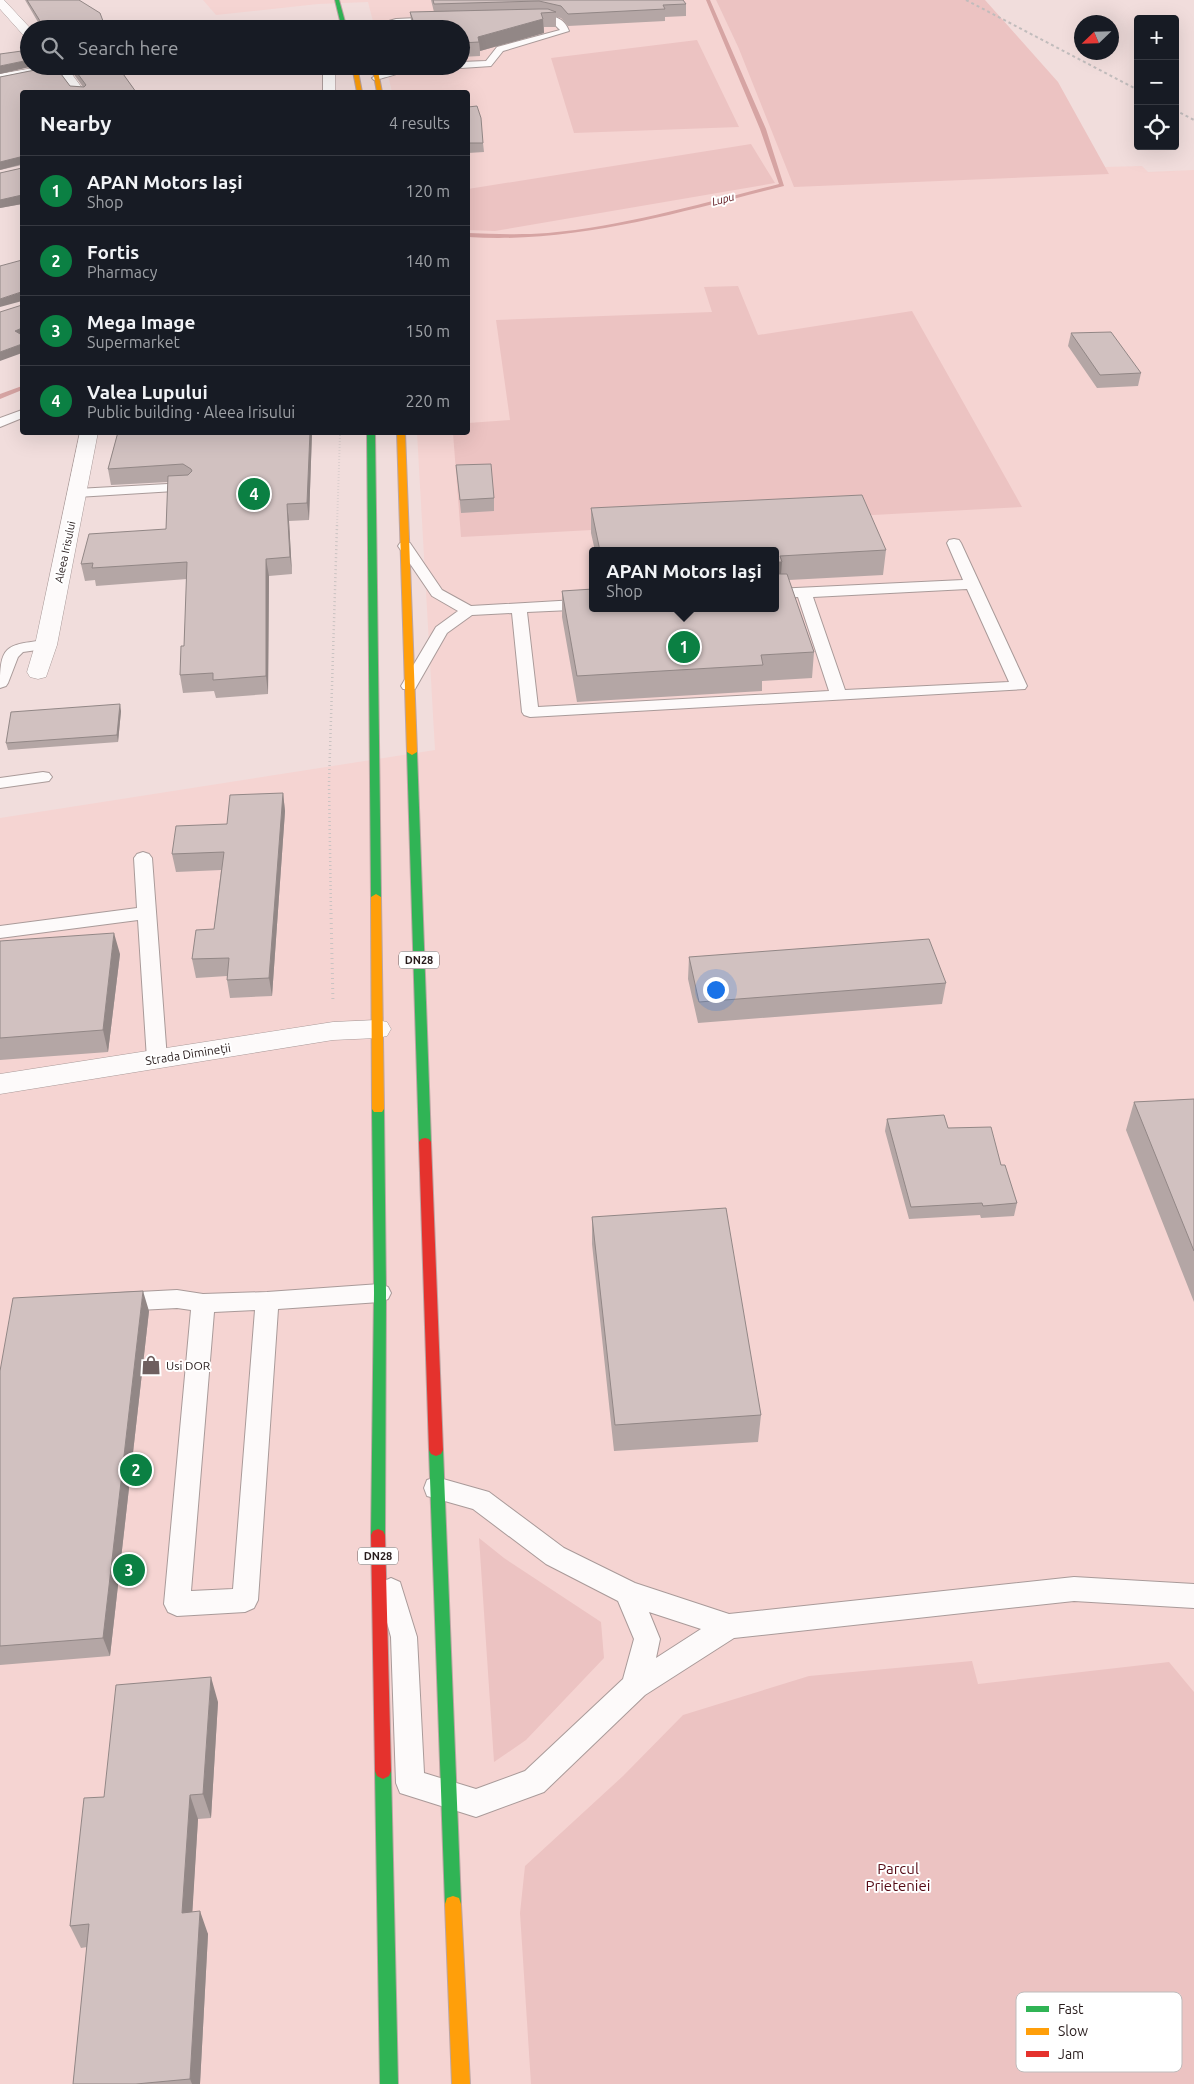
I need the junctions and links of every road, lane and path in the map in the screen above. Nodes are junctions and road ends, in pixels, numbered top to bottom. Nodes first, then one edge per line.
1 (337, 0) edge
2 (0, 2) edge
3 (522, 18) edge
4 (342, 20) edge
5 (20, 24) edge
6 (470, 65) edge
7 (20, 74) edge
8 (65, 75) edge
9 (329, 75) edge
10 (356, 75) edge
11 (376, 75) edge
12 (382, 75) edge
13 (0, 78) edge
14 (377, 78) junction
15 (77, 90) edge
16 (329, 90) edge
17 (360, 90) edge
18 (380, 90) edge
19 (20, 415) edge
20 (0, 422) edge
21 (88, 435) edge
22 (340, 435) edge
23 (371, 435) edge
24 (401, 435) edge
25 (186, 487) edge
26 (77, 494) junction
27 (954, 543) dead end
28 (405, 546) junction
29 (972, 584) junction
30 (804, 593) junction
31 (779, 594) edge
32 (589, 604) edge
33 (519, 608) junction
34 (468, 611) junction
35 (46, 645) junction
36 (38, 672) dead end
37 (0, 683) edge
38 (409, 686) junction
39 (839, 696) junction
40 (43, 777) dead end
41 (0, 783) edge
42 (142, 858) dead end
43 (146, 913) junction
44 (0, 932) edge
45 (377, 1029) junction
46 (333, 1031) junction
47 (157, 1059) junction
48 (0, 1084) edge
49 (380, 1293) junction
50 (267, 1301) junction
51 (98, 1303) edge
52 (203, 1303) junction
53 (436, 1488) junction
54 (378, 1548) junction
55 (628, 1592) junction
56 (1194, 1596) edge
57 (729, 1626) junction
58 (635, 1686) junction
59 (448, 1795) junction
60 (389, 2084) edge
61 (461, 2084) edge

1 - 4 highway
2 - 5 street
3 - 6 lane
7 - 13 street
8 - 15 street
9 - 16 street
10 - 17 highway
11 - 14 highway
12 - 14 lane
14 - 18 highway
19 - 20 lane
21 - 26 street, Aleea Irisului
22 - 46 path
23 - 45 highway, DN28
24 - 28 highway, DN28
25 - 26 lane
26 - 35 street, Aleea Irisului
27 - 29 lane
28 - 34 lane
28 - 38 highway, DN28
29 - 30 lane
29 - 39 lane
30 - 31 lane
30 - 39 lane
32 - 33 lane
33 - 34 lane
33 - 39 lane
34 - 38 lane
35 - 36 street, Aleea Irisului
35 - 37 lane
38 - 53 highway, DN28
40 - 41 lane
42 - 43 lane
43 - 44 lane
43 - 47 lane
45 - 46 street, Strada Dimineții
45 - 49 highway, DN28
46 - 47 street, Strada Dimineții
47 - 48 street, Strada Dimineții
49 - 50 lane
49 - 54 highway, DN28
50 - 52 lane
50 - 52 lane
51 - 52 lane
53 - 55 lane
53 - 59 highway, DN28
54 - 59 lane
54 - 60 highway, DN28
55 - 57 lane
55 - 58 lane
56 - 57 lane
57 - 58 lane
58 - 59 lane
59 - 61 highway, DN28

